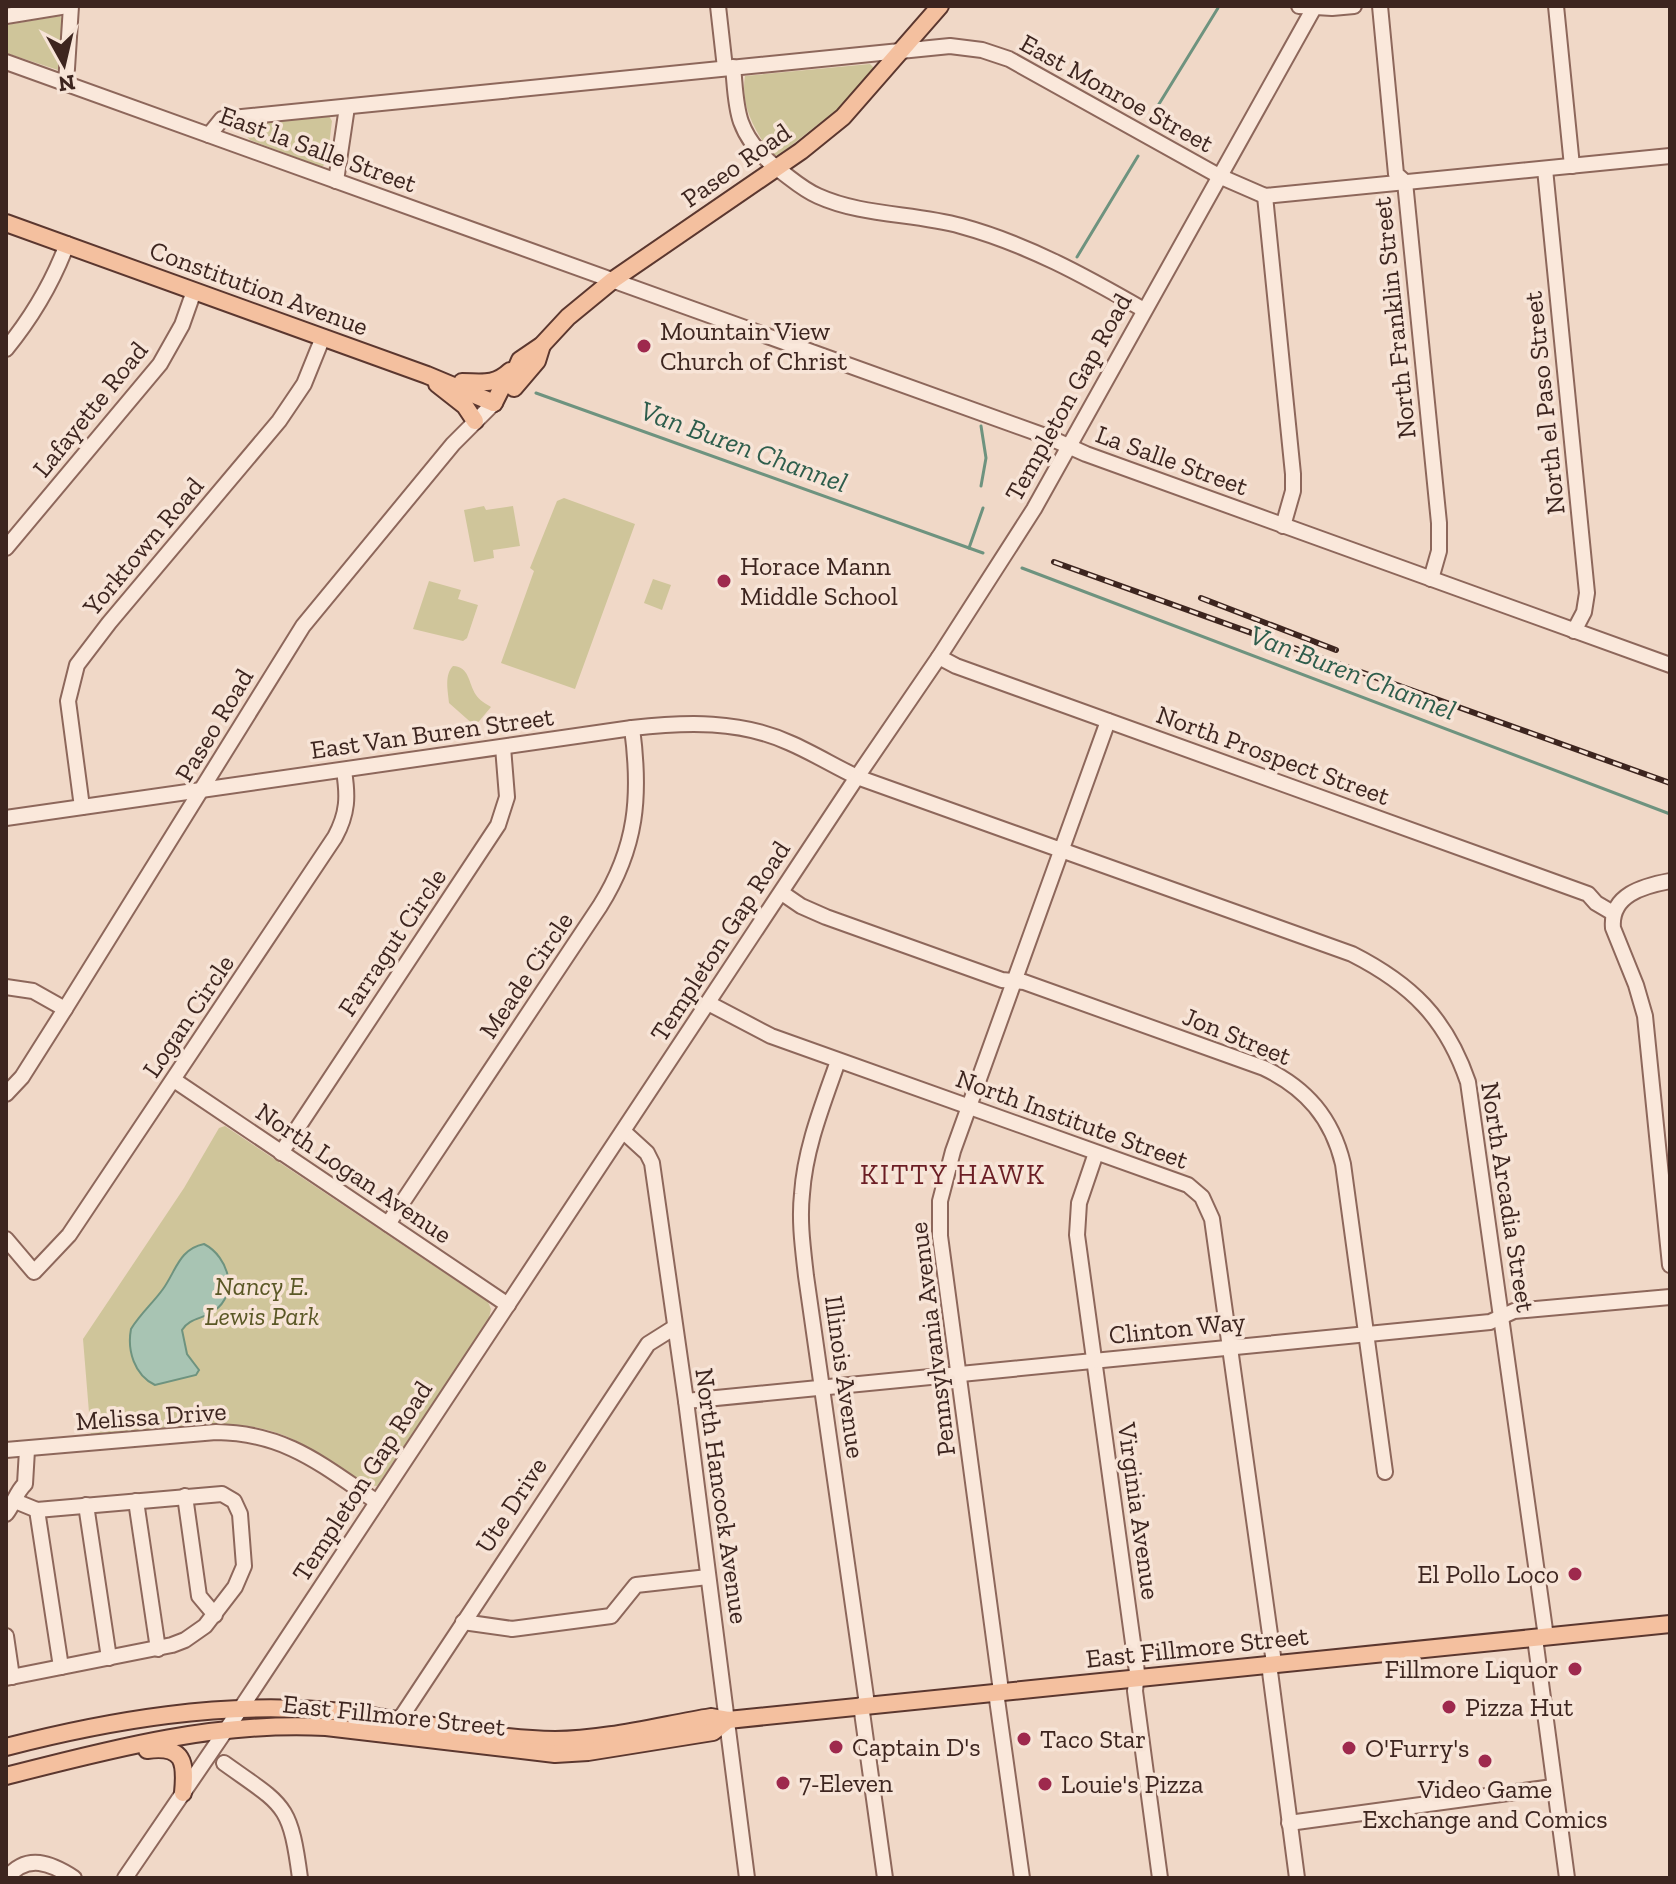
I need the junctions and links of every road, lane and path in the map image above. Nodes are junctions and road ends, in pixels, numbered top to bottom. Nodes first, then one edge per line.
1 (69, 6) edge
2 (718, 6) edge
3 (940, 6) edge
4 (1354, 6) edge
5 (1380, 6) edge
6 (1556, 6) edge
7 (1309, 7) edge
8 (6, 16) edge
9 (902, 50) junction
10 (6, 62) edge
11 (729, 68) junction
12 (66, 84) junction
13 (347, 107) junction
14 (209, 135) junction
15 (1670, 156) edge
16 (1572, 166) junction
17 (774, 167) junction
18 (1545, 169) junction
19 (1219, 176) junction
20 (336, 181) junction
21 (1405, 182) junction
22 (1265, 196) junction
23 (6, 223) edge
24 (67, 244) junction
25 (613, 280) junction
26 (194, 291) junction
27 (1144, 310) junction
28 (323, 337) junction
29 (542, 345) junction
30 (6, 349) edge
31 (520, 360) junction
32 (427, 375) junction
33 (448, 383) junction
34 (494, 403) junction
35 (475, 421) junction
36 (1070, 447) junction
37 (1283, 526) junction
38 (6, 548) edge
39 (1431, 579) junction
40 (1574, 631) junction
41 (939, 657) junction
42 (1670, 665) edge
43 (1108, 721) junction
44 (632, 728) junction
45 (503, 747) junction
46 (344, 771) junction
47 (857, 777) junction
48 (203, 790) junction
49 (82, 807) junction
50 (6, 818) edge
51 (1061, 849) junction
52 (1670, 881) edge
53 (782, 893) junction
54 (1616, 908) junction
55 (1013, 981) junction
56 (6, 987) edge
57 (708, 1003) junction
58 (65, 1009) junction
59 (838, 1061) junction
60 (174, 1080) junction
61 (6, 1094) edge
62 (968, 1107) junction
63 (624, 1132) junction
64 (281, 1153) junction
65 (1096, 1153) junction
66 (388, 1224) junction
67 (6, 1239) edge
68 (1670, 1265) edge
69 (1670, 1297) edge
70 (508, 1305) junction
71 (1502, 1316) junction
72 (675, 1327) junction
73 (1367, 1333) junction
74 (1230, 1347) junction
75 (1095, 1361) junction
76 (959, 1373) junction
77 (823, 1387) junction
78 (686, 1401) junction
79 (17, 1450) edge
80 (1385, 1472) dead end
81 (17, 1496) junction
82 (185, 1496) junction
83 (136, 1501) junction
84 (377, 1502) junction
85 (86, 1505) junction
86 (37, 1510) junction
87 (6, 1514) edge
88 (708, 1577) junction
89 (215, 1615) junction
90 (463, 1622) junction
91 (1670, 1624) edge
92 (6, 1636) edge
93 (1540, 1637) junction
94 (158, 1649) junction
95 (109, 1658) junction
96 (1272, 1664) junction
97 (61, 1667) junction
98 (9, 1677) edge
99 (1137, 1679) junction
100 (998, 1691) junction
101 (864, 1705) junction
102 (241, 1708) junction
103 (728, 1720) junction
104 (398, 1722) junction
105 (227, 1729) junction
106 (6, 1747) edge
107 (94, 1754) junction
108 (224, 1763) dead end
109 (6, 1776) edge
110 (1553, 1787) junction
111 (183, 1793) junction
112 (1289, 1823) junction
113 (7, 1878) edge
114 (74, 1878) edge
115 (125, 1878) edge
116 (300, 1878) edge
117 (747, 1878) edge
118 (885, 1878) edge
119 (1022, 1878) edge
120 (1160, 1878) edge
121 (1297, 1878) edge
122 (1567, 1878) edge

1 - 8 street
1 - 12 street
2 - 11 street
3 - 9 main road, Paseo Road
4 - 7 street
5 - 21 street, North Franklin Street
6 - 16 street
7 - 19 street, Templeton Gap Road
9 - 11 street, East Monroe Street
9 - 17 main road, Paseo Road
9 - 19 street, East Monroe Street
10 - 12 street, East la Salle Street
11 - 13 street, East Monroe Street
11 - 17 street
12 - 14 street, East la Salle Street
13 - 14 street, East Monroe Street
13 - 20 street
14 - 20 street, East la Salle Street
15 - 16 street, East Monroe Street
16 - 18 street, East Monroe Street
17 - 25 main road, Paseo Road
17 - 27 street
18 - 21 street, East Monroe Street
18 - 40 street, North el Paso Street
19 - 22 street, East Monroe Street
19 - 27 street, Templeton Gap Road
20 - 25 street, East la Salle Street
21 - 22 street, East Monroe Street
21 - 39 street, North Franklin Street
22 - 37 street
23 - 24 main road, Constitution Avenue
24 - 26 main road, Constitution Avenue
24 - 30 street
25 - 29 main road, Paseo Road
25 - 36 street, La Salle Street
26 - 28 main road, Constitution Avenue
26 - 38 street, Lafayette Road
27 - 36 street, Templeton Gap Road
28 - 32 main road, Constitution Avenue
28 - 49 street, Yorktown Road
29 - 31 main road, Paseo Road
29 - 34 main road, Paseo Road
31 - 33 main road
31 - 34 main road, Paseo Road
32 - 33 main road, Constitution Avenue
32 - 35 main road
33 - 34 main road, Constitution Avenue
34 - 35 street, Paseo Road
35 - 48 street, Paseo Road
36 - 37 street, La Salle Street
36 - 41 street, Templeton Gap Road
37 - 39 street, La Salle Street
39 - 40 street, La Salle Street
40 - 42 street, La Salle Street
41 - 43 street, North Prospect Street
41 - 47 street, Templeton Gap Road
43 - 51 street, Pennsylvania Avenue
43 - 54 street, North Prospect Street
44 - 45 street, East Van Buren Street
44 - 47 street, East Van Buren Street
44 - 66 street, Meade Circle
45 - 46 street, East Van Buren Street
45 - 64 street, Farragut Circle
46 - 48 street, East Van Buren Street
46 - 60 street, Logan Circle
47 - 51 street, North Arcadia Street
47 - 53 street, Templeton Gap Road
48 - 49 street, East Van Buren Street
48 - 58 street, Paseo Road
49 - 50 street, East Van Buren Street
51 - 55 street, Pennsylvania Avenue
51 - 71 street, North Arcadia Street
52 - 54 street
53 - 55 street, Jon Street
53 - 57 street, Templeton Gap Road
54 - 68 street
55 - 62 street, Pennsylvania Avenue
55 - 73 street, Jon Street
56 - 58 street
57 - 59 street, North Institute Street
57 - 63 street, Templeton Gap Road
58 - 61 street, Paseo Road
59 - 62 street, North Institute Street
59 - 77 street, Illinois Avenue
60 - 64 street, North Logan Avenue
60 - 67 street, Logan Circle
62 - 65 street, North Institute Street
62 - 76 street, Pennsylvania Avenue
63 - 70 street, Templeton Gap Road
63 - 72 street, North Hancock Avenue
64 - 66 street, North Logan Avenue
65 - 74 street, North Institute Street
65 - 75 street, Virginia Avenue
66 - 70 street, North Logan Avenue
69 - 71 street, Clinton Way
70 - 84 street, Templeton Gap Road
71 - 73 street, Clinton Way
71 - 93 street, North Arcadia Street
72 - 78 street, North Hancock Avenue
72 - 90 street, Ute Drive
73 - 74 street, Clinton Way
73 - 80 street, Jon Street
74 - 75 street, Clinton Way
74 - 96 street, North Institute Street
75 - 76 street, Clinton Way
75 - 99 street, Virginia Avenue
76 - 77 street, Clinton Way
76 - 100 street, Pennsylvania Avenue
77 - 78 street, Clinton Way
77 - 101 street, Illinois Avenue
78 - 88 street, North Hancock Avenue
79 - 81 street
79 - 84 street, Melissa Drive
81 - 86 street
81 - 87 street
82 - 83 street
82 - 89 street
82 - 89 street
83 - 85 street
83 - 94 street
84 - 102 street, Templeton Gap Road
85 - 86 street
85 - 95 street
86 - 97 street
88 - 90 street
88 - 103 street, North Hancock Avenue
89 - 94 street
90 - 104 street, Ute Drive
91 - 93 main road, East Fillmore Street
92 - 98 street
93 - 96 main road, East Fillmore Street
93 - 110 street, North Arcadia Street
94 - 95 street
95 - 97 street
96 - 99 main road, East Fillmore Street
96 - 112 street, North Institute Street
97 - 98 street
99 - 100 main road, East Fillmore Street
99 - 120 street, Virginia Avenue
100 - 101 main road, East Fillmore Street
100 - 119 street, Pennsylvania Avenue
101 - 103 main road, East Fillmore Street
101 - 118 street, Illinois Avenue
102 - 104 main road, East Fillmore Street
102 - 105 street, Templeton Gap Road
102 - 106 main road, East Fillmore Street
103 - 104 main road, East Fillmore Street
103 - 105 main road, East Fillmore Street
103 - 117 street, North Hancock Avenue
105 - 107 main road, East Fillmore Street
105 - 111 street, Templeton Gap Road
107 - 109 main road, East Fillmore Street
107 - 111 main road
108 - 116 street
110 - 112 street
110 - 122 street, North Arcadia Street
111 - 115 street, Templeton Gap Road
112 - 121 street, North Institute Street
113 - 114 street

